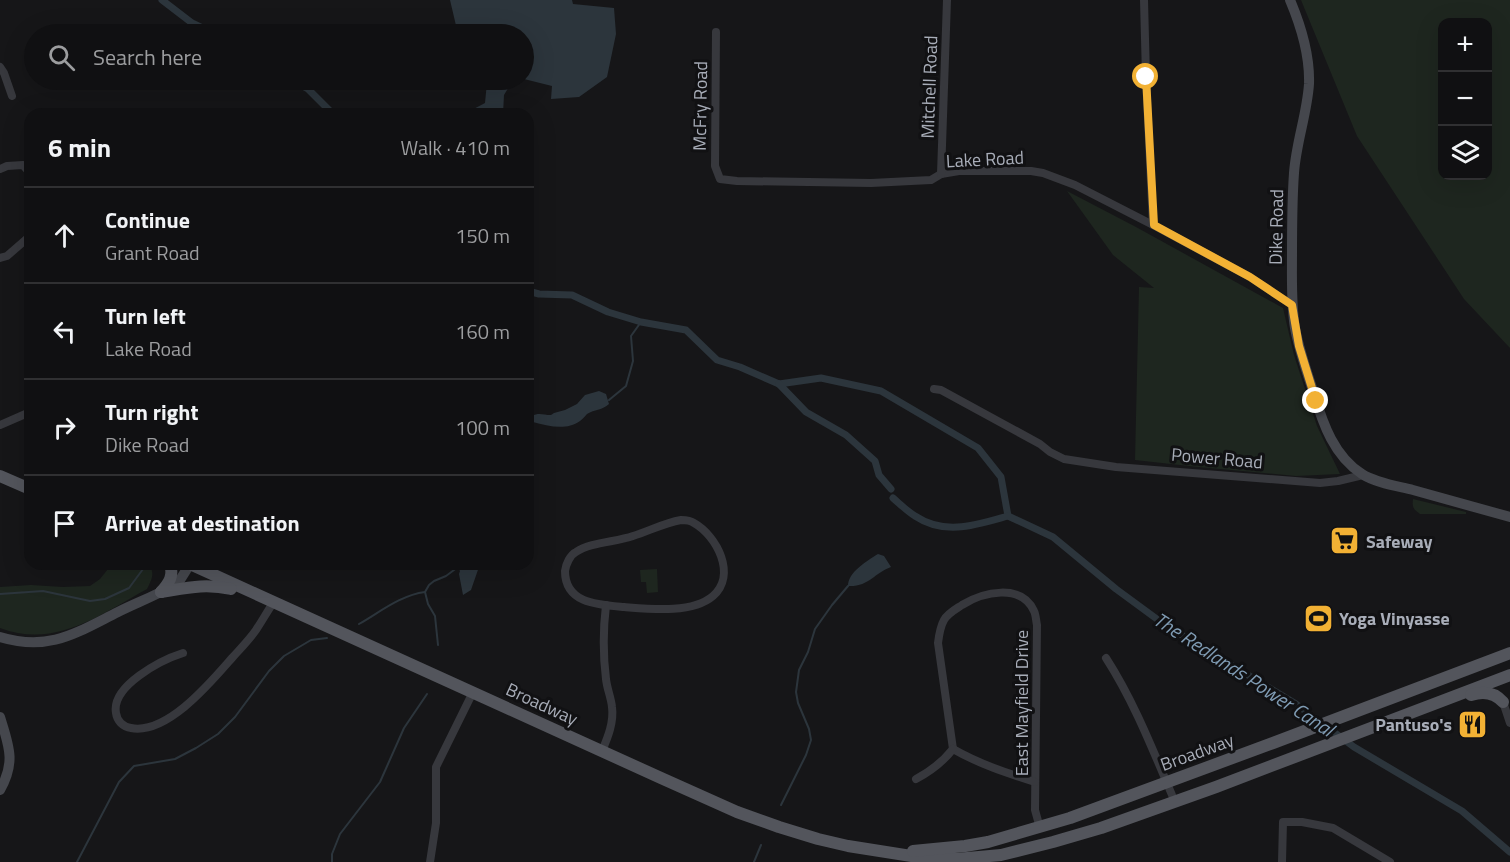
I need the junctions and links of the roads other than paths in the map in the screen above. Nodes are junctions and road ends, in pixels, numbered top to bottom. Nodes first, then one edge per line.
1 (947, 0) edge
2 (1144, 0) edge
3 (1290, 0) edge
4 (716, 32) dead end
5 (0, 67) edge
6 (12, 96) dead end
7 (24, 166) edge
8 (0, 169) edge
9 (941, 174) junction
10 (720, 178) joint
11 (1154, 225) junction
12 (24, 241) edge
13 (0, 258) edge
14 (1292, 305) junction
15 (934, 389) dead end
16 (24, 415) edge
17 (0, 425) edge
18 (1363, 475) junction
19 (0, 476) edge
20 (24, 486) edge
21 (1510, 517) edge
22 (172, 570) edge
23 (186, 570) edge
24 (203, 570) edge
25 (161, 592) junction
26 (257, 596) junction
27 (273, 603) junction
28 (606, 605) junction
29 (1, 641) edge
30 (183, 653) dead end
31 (1506, 655) edge
32 (1106, 658) dead end
33 (1510, 676) edge
34 (473, 692) junction
35 (1503, 702) junction
36 (1426, 706) junction
37 (0, 717) edge
38 (1510, 723) edge
39 (953, 749) junction
40 (602, 752) junction
41 (916, 780) dead end
42 (1035, 782) junction
43 (1166, 783) junction
44 (0, 790) edge
45 (1175, 802) junction
46 (1112, 825) junction
47 (1040, 828) junction
48 (887, 856) junction
49 (1002, 858) edge
50 (430, 862) edge
51 (1282, 862) edge
52 (1390, 862) edge

1 - 9 street, Mitchell Road
2 - 11 street
3 - 14 street, Dike Road
4 - 10 street, McFry Road
5 - 6 street
7 - 8 street
9 - 10 street, Lake Road
9 - 11 street, Lake Road
11 - 14 street, Lake Road
12 - 13 street
14 - 18 street, Dike Road
15 - 18 street, Power Road
16 - 17 street
18 - 21 street
19 - 20 main road
22 - 25 main road
23 - 25 street
24 - 26 main road, Broadway
25 - 26 main road
25 - 29 street
26 - 27 main road, Broadway
27 - 30 street
27 - 34 main road, Broadway
28 - 28 street
28 - 40 street
31 - 36 main road
31 - 43 main road, Broadway
32 - 43 street
33 - 35 main road
33 - 36 main road, Broadway
34 - 40 main road, Broadway
34 - 50 street
35 - 36 main road
35 - 38 street
36 - 45 main road, Broadway
37 - 44 street
39 - 41 street
39 - 42 street
39 - 42 street, East Mayfield Drive
40 - 48 main road, Broadway
42 - 47 street, East Mayfield Drive
43 - 45 street
43 - 47 main road, Broadway
45 - 46 main road, Broadway
46 - 47 main road
46 - 49 main road, Broadway
47 - 48 main road, Broadway
48 - 49 main road, Broadway
51 - 52 street

